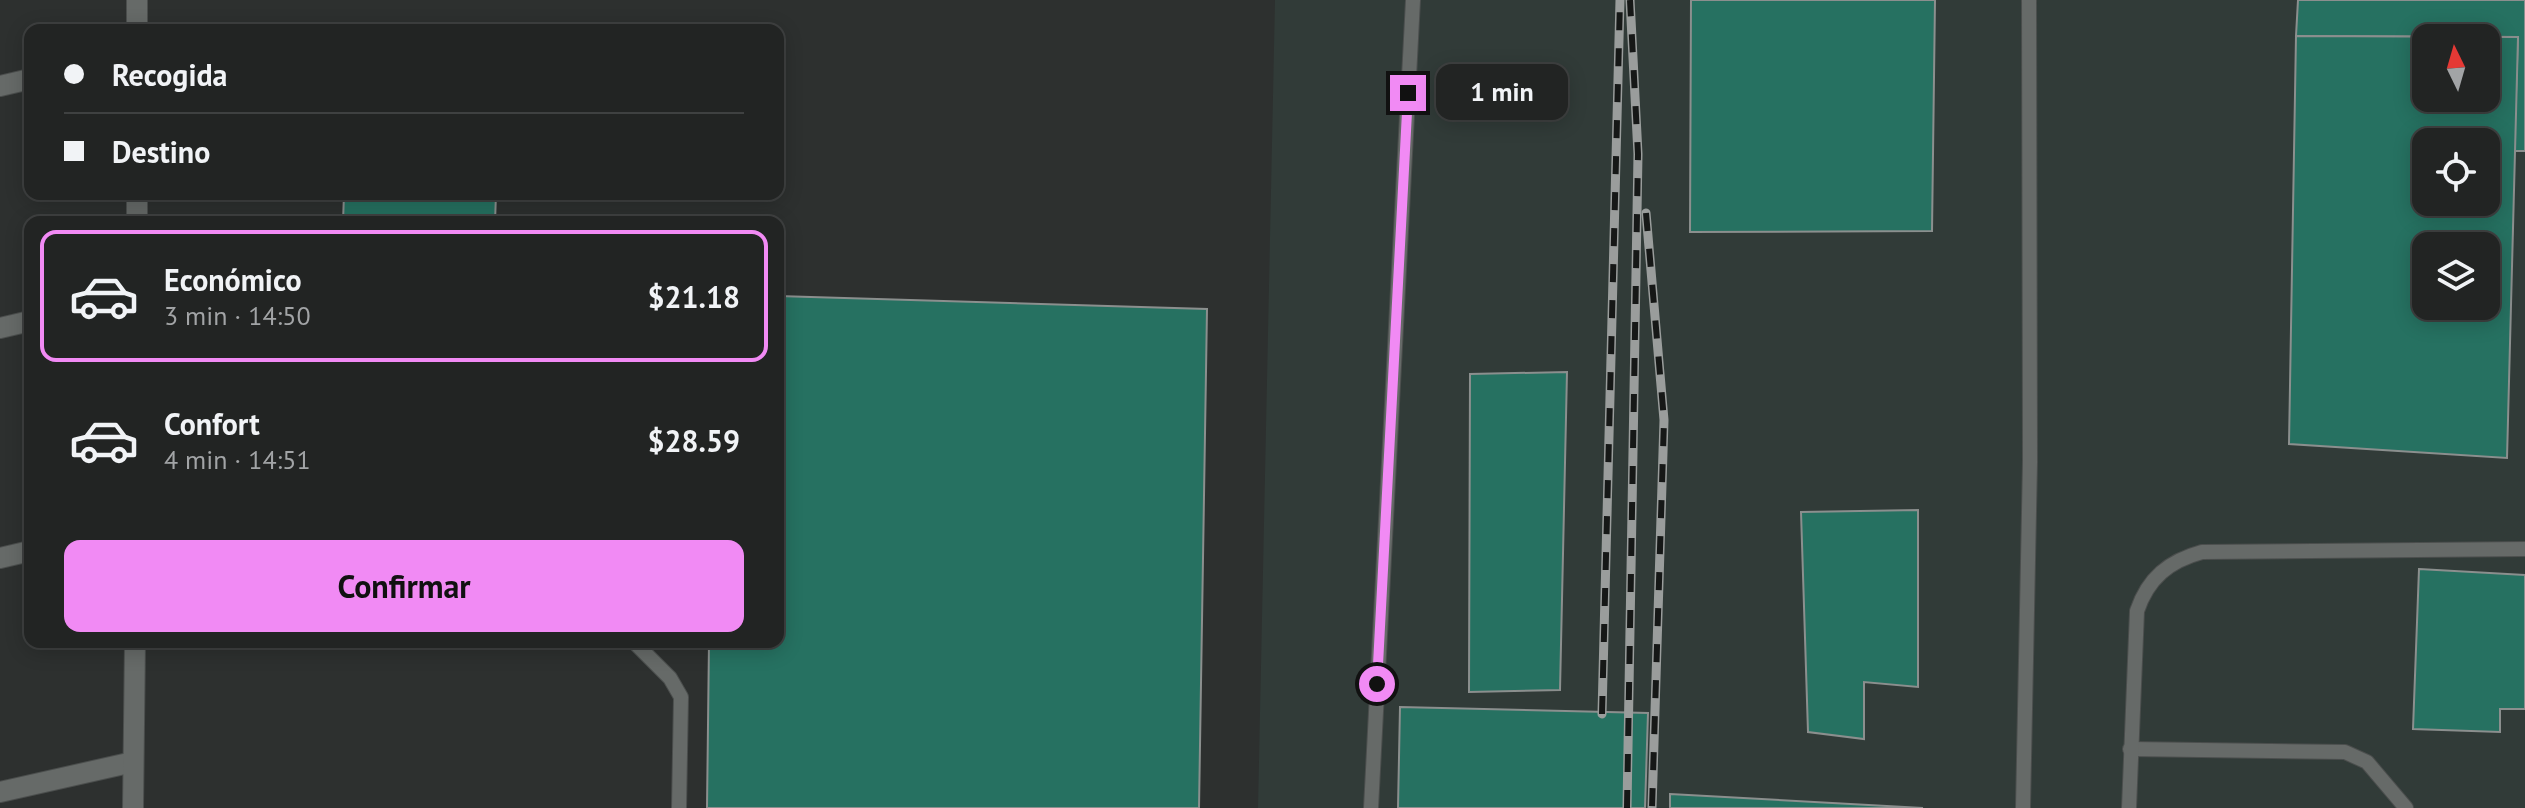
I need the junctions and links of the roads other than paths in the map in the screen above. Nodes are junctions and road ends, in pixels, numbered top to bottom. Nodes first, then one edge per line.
1 (137, 0) edge
2 (1413, 0) edge
3 (2029, 0) edge
4 (137, 24) edge
5 (24, 80) edge
6 (0, 86) edge
7 (24, 322) edge
8 (0, 328) edge
9 (2525, 549) edge
10 (24, 552) edge
11 (0, 558) edge
12 (135, 648) edge
13 (640, 648) edge
14 (2130, 749) junction
15 (133, 762) junction
16 (0, 792) edge
17 (133, 808) edge
18 (679, 808) edge
19 (1371, 808) edge
20 (2023, 808) edge
21 (2129, 808) edge
22 (2406, 808) edge

1 - 4 street
2 - 19 lane
3 - 20 lane
5 - 6 street
7 - 8 street
9 - 14 lane
10 - 11 street
12 - 15 street
13 - 18 lane
14 - 21 lane
14 - 22 lane
15 - 16 street
15 - 17 street

